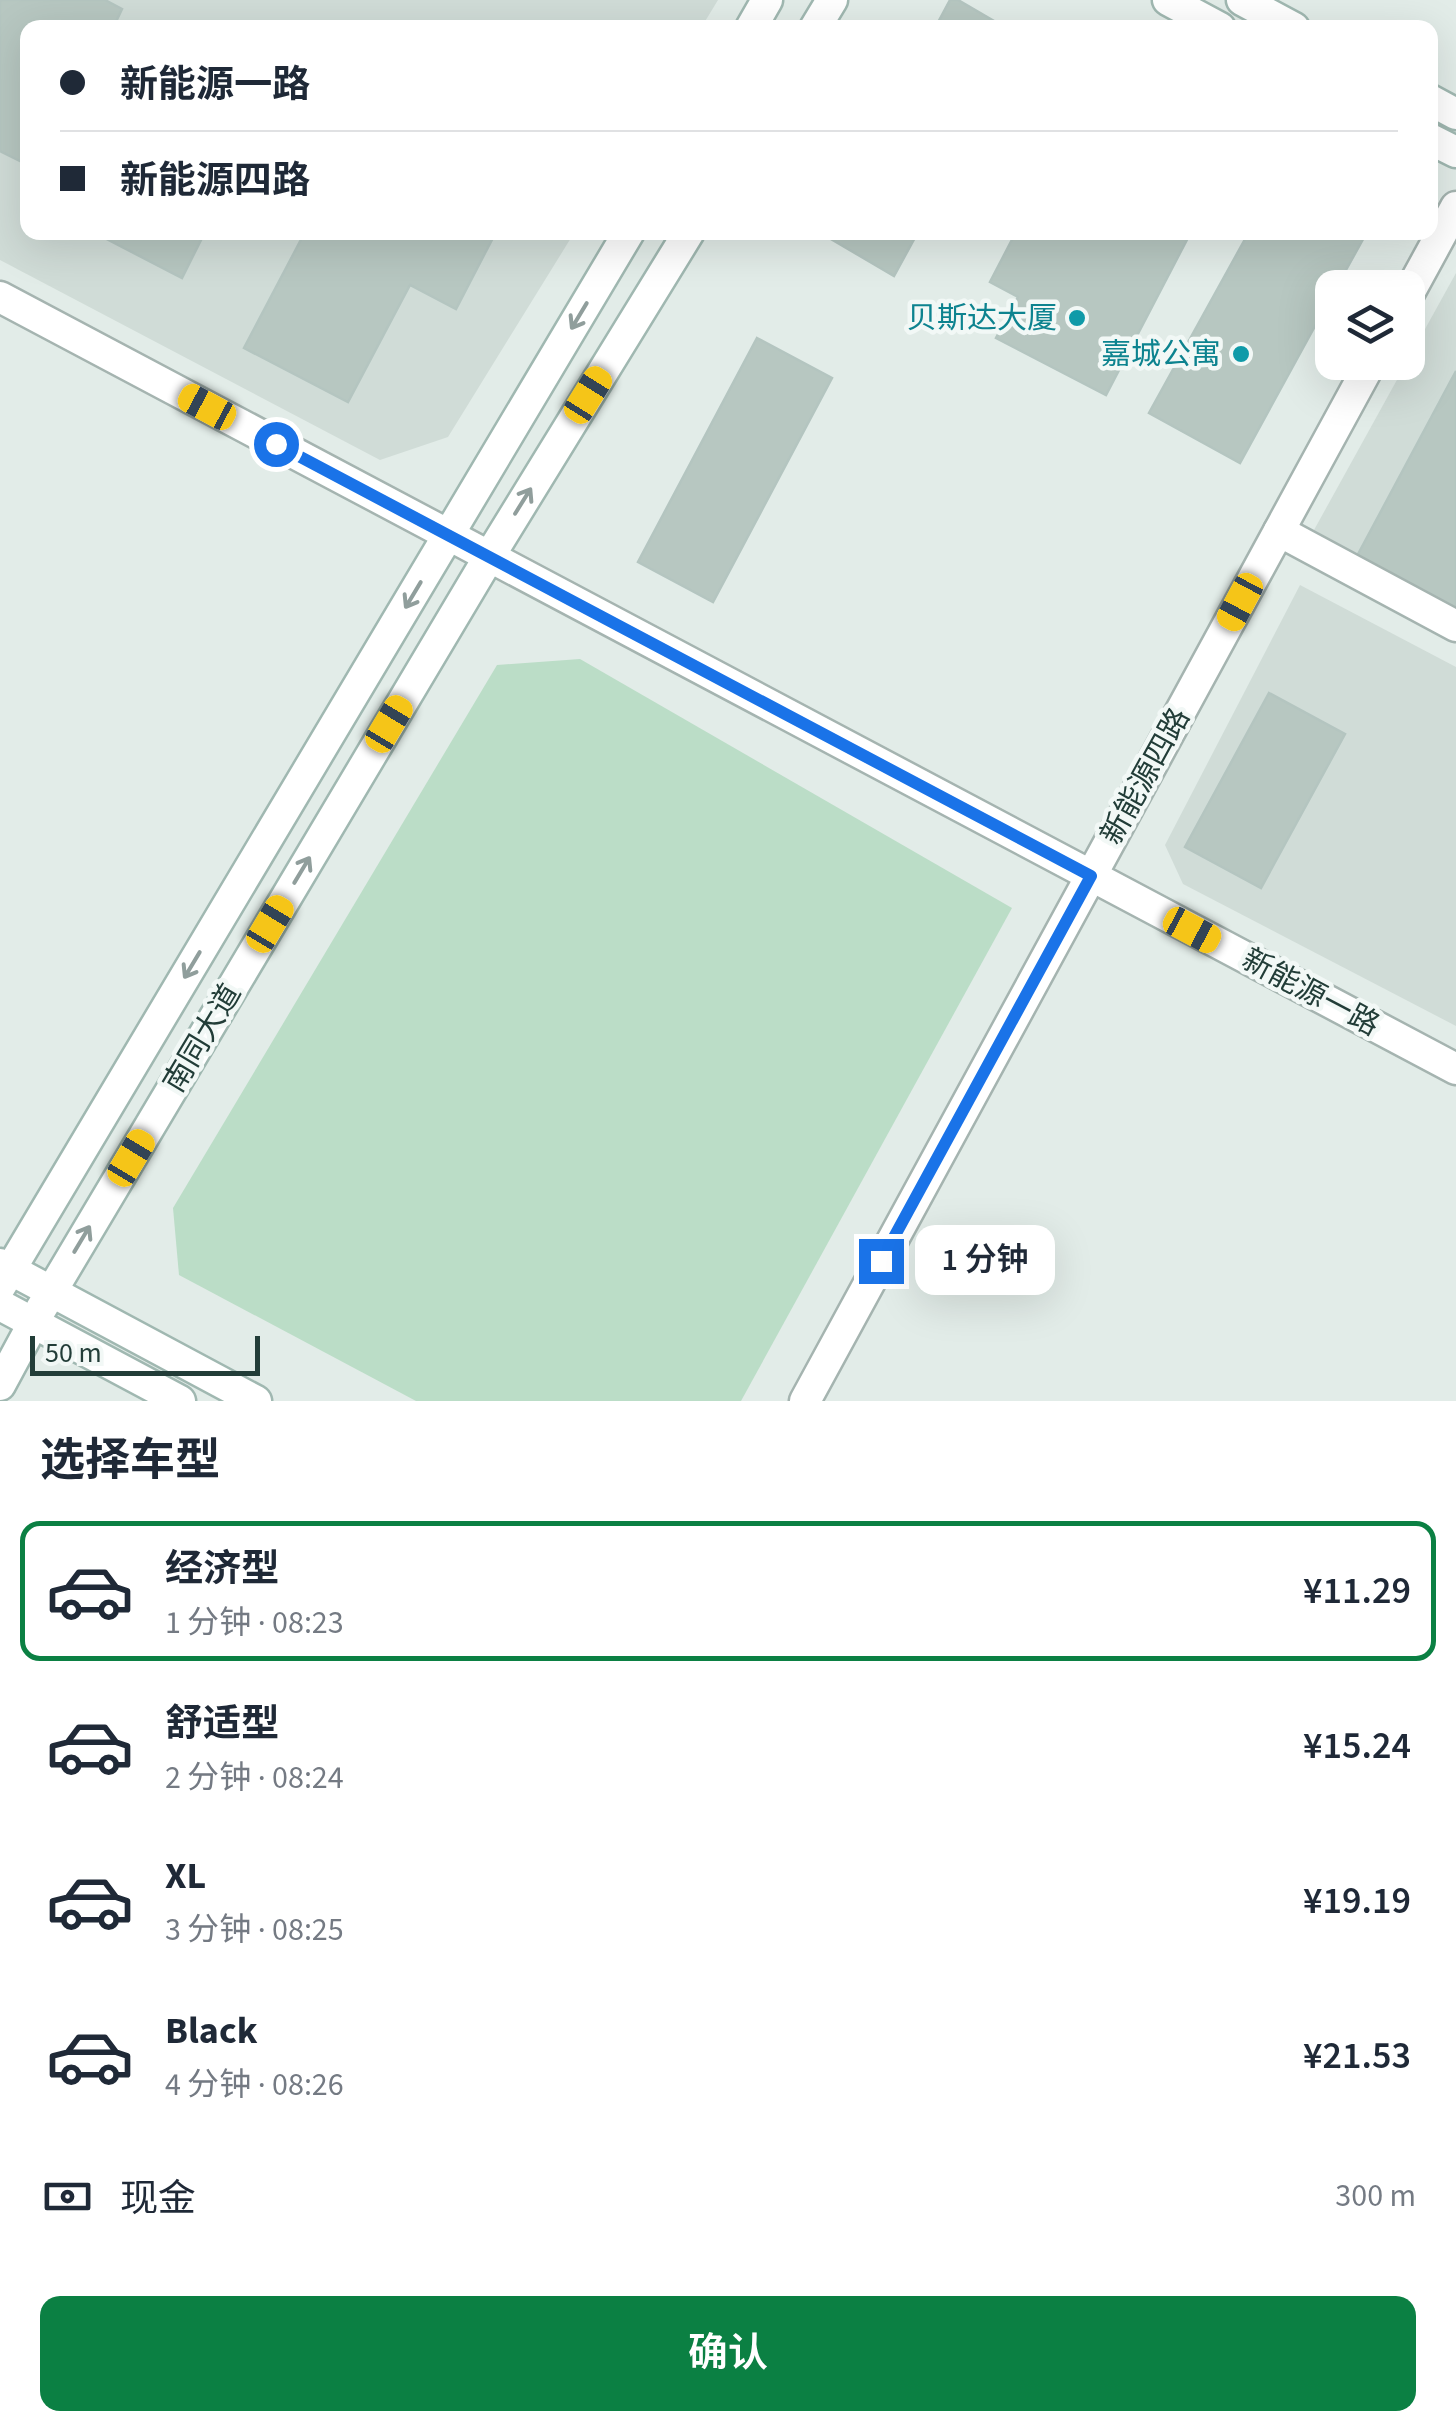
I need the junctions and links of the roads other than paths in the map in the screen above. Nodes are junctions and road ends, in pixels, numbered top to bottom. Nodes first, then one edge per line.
1 (1168, 0) edge
2 (1242, 0) edge
3 (1205, 20) edge
4 (1279, 20) edge
5 (1456, 206) edge
6 (624, 240) edge
7 (683, 240) edge
8 (1438, 240) edge
9 (1438, 240) edge
10 (1422, 270) edge
11 (0, 297) edge
12 (1361, 380) edge
13 (1279, 532) junction
14 (448, 535) junction
15 (488, 557) junction
16 (1456, 626) edge
17 (1091, 876) junction
18 (1456, 1069) edge
19 (3, 1273) edge
20 (51, 1292) junction
21 (0, 1305) edge
22 (34, 1322) junction
23 (0, 1385) edge
24 (180, 1401) edge
25 (256, 1401) edge
26 (805, 1401) edge

1 - 3 street
2 - 4 street
5 - 8 street
6 -> 14 street, 南同大道
15 -> 7 street, 南同大道
9 - 10 street
11 - 14 street, 新能源一路
12 - 13 street, 新能源四路
13 - 16 street
13 - 17 street, 新能源四路
14 - 15 street, 新能源一路
14 -> 19 street, 南同大道
15 - 17 street, 新能源一路
20 -> 15 street, 南同大道
17 - 18 street, 新能源一路
17 - 26 street, 新能源四路
19 - 20 street
20 - 22 street, 南同大道
20 - 25 street
21 - 22 street
22 - 23 street, 南同大道
22 - 24 street

